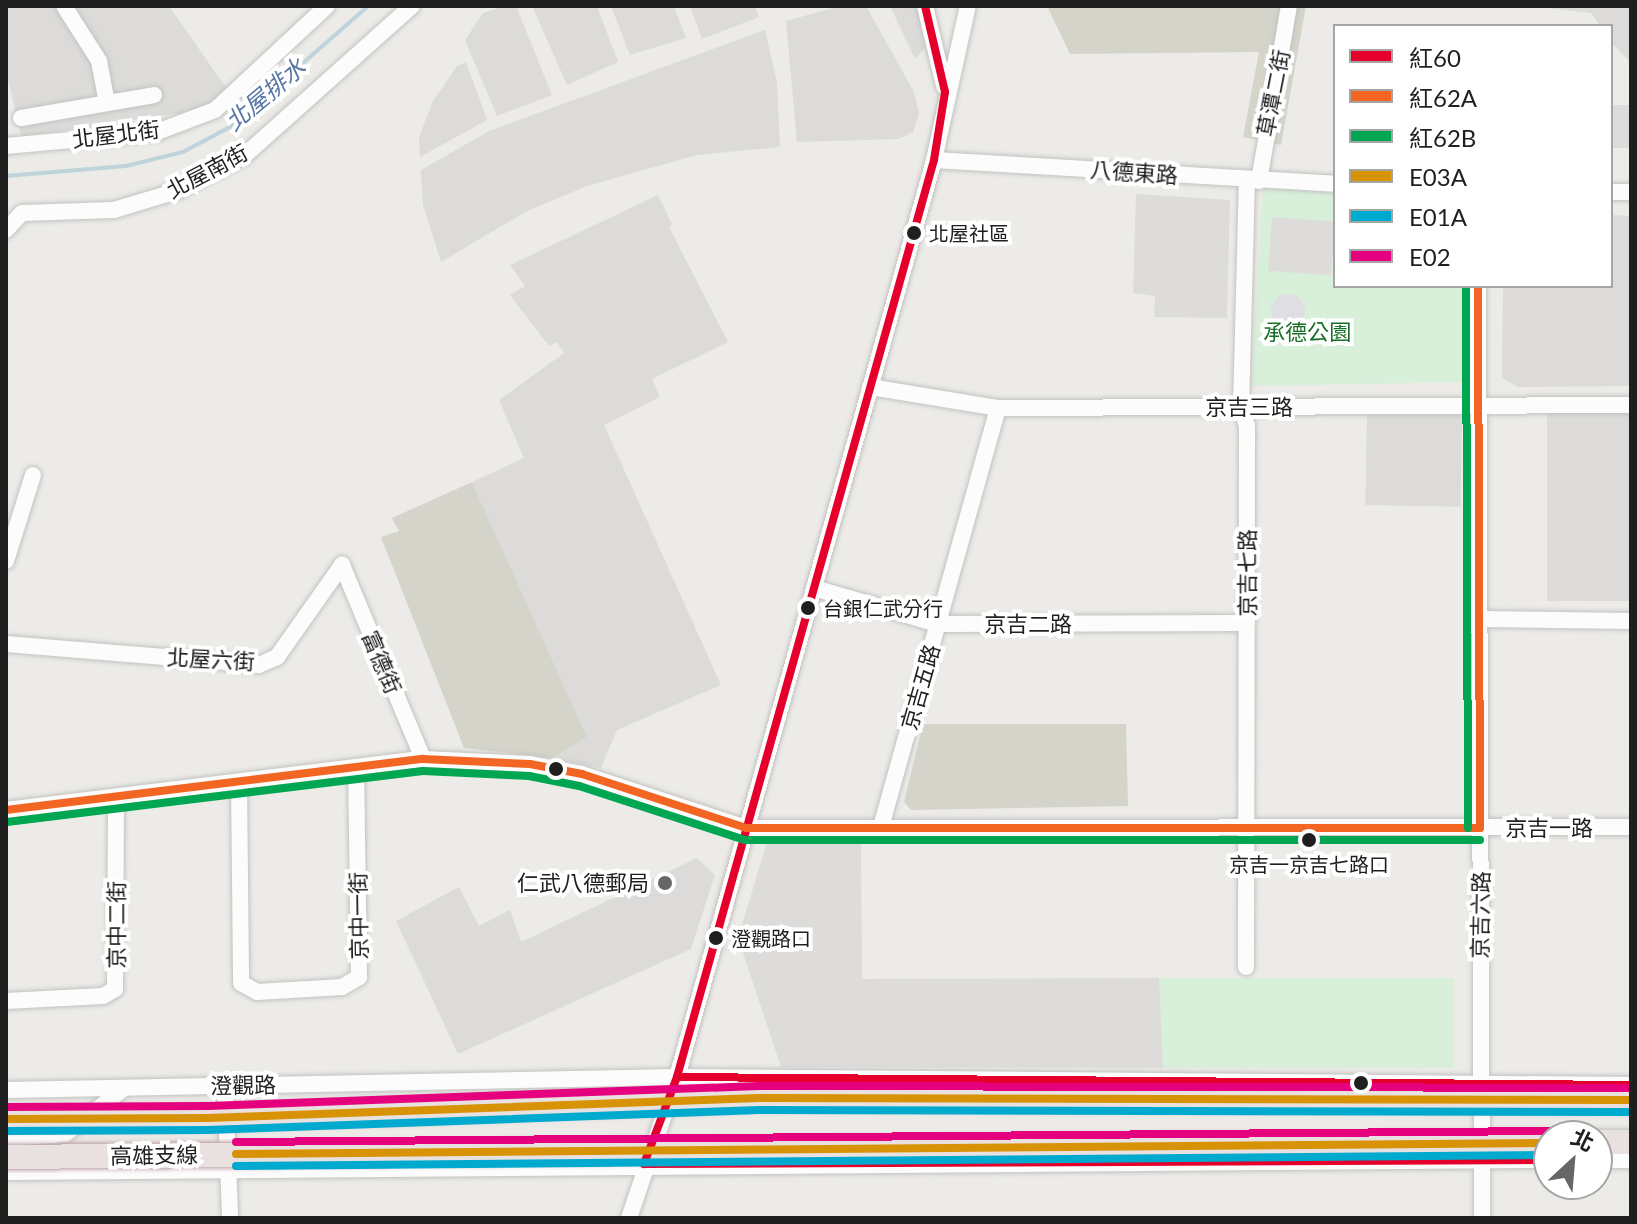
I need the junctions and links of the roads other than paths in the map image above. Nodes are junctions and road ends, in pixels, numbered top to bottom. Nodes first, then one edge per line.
1 (64, 6) edge
2 (327, 6) edge
3 (412, 6) edge
4 (925, 6) edge
5 (968, 6) edge
6 (1289, 6) edge
7 (945, 92) junction
8 (154, 95) dead end
9 (107, 103) junction
10 (21, 118) dead end
11 (6, 146) edge
12 (934, 160) junction
13 (1253, 181) junction
14 (1333, 184) edge
15 (6, 230) edge
16 (1478, 288) edge
17 (870, 387) junction
18 (1631, 405) edge
19 (1478, 406) junction
20 (998, 408) junction
21 (1241, 408) junction
22 (33, 475) dead end
23 (6, 561) edge
24 (342, 565) joint
25 (814, 588) junction
26 (1482, 619) junction
27 (1631, 621) edge
28 (1247, 623) junction
29 (938, 624) junction
30 (6, 644) edge
31 (423, 759) junction
32 (356, 770) junction
33 (239, 782) junction
34 (116, 797) junction
35 (6, 810) edge
36 (881, 827) junction
37 (1247, 827) junction
38 (1631, 827) edge
39 (746, 828) junction
40 (1480, 828) junction
41 (1246, 967) dead end
42 (6, 1001) edge
43 (677, 1077) junction
44 (225, 1085) junction
45 (1631, 1085) edge
46 (1481, 1086) junction
47 (127, 1087) junction
48 (6, 1090) edge
49 (1631, 1100) edge
50 (6, 1119) edge
51 (6, 1138) edge
52 (1533, 1143) edge
53 (6, 1157) edge
54 (1482, 1159) junction
55 (1533, 1160) edge
56 (644, 1164) junction
57 (227, 1170) junction
58 (6, 1172) edge
59 (230, 1218) edge
60 (629, 1218) edge
61 (1482, 1218) edge

1 - 9 street
2 - 11 street, 北屋北街
3 - 15 street, 北屋南街
4 - 7 street
5 - 7 street
6 - 13 street, 草潭二街
7 - 12 street
8 - 9 street
9 - 10 street
12 - 13 street, 八德東路
12 - 17 street
13 - 14 street, 八德東路
13 - 21 street, 京吉七路
16 - 19 street, 京吉六路
17 - 20 street, 京吉三路
17 - 25 street
18 - 19 street, 京吉三路
19 - 21 street, 京吉三路
19 - 26 street, 京吉六路
20 - 21 street, 京吉三路
20 - 29 street, 京吉五路
21 - 28 street, 京吉七路
22 - 23 street
24 - 30 street, 北屋六街
24 - 31 street, 富德街
25 - 29 street, 京吉二路
25 - 39 street
26 - 27 street
26 - 40 street, 京吉六路
28 - 29 street, 京吉二路
28 - 37 street, 京吉七路
29 - 36 street, 京吉五路
31 - 32 street, 京吉一路
31 - 39 street, 京吉一路
32 - 33 street, 京吉一路
32 - 33 street, 京中一街
33 - 34 street, 京吉一路
34 - 35 street, 京吉一路
34 - 42 street, 京中二街
36 - 37 street, 京吉一路
36 - 39 street, 京吉一路
37 - 40 street, 京吉一路
37 - 41 street, 京吉七路
38 - 40 street, 京吉一路
39 - 43 street
40 - 46 street, 京吉六路
43 - 44 street, 澄觀路
43 - 46 street, 澄觀路
43 - 56 street
44 - 47 street, 澄觀路
44 - 57 street
45 - 46 street, 澄觀路
46 - 54 street, 京吉六路
47 - 48 street, 澄觀路
47 - 51 street
49 - 50 highway, 高雄支線, bridge
52 - 53 highway, 高雄支線, bridge
54 - 55 street
54 - 56 street
54 - 61 street, 京吉六路
56 - 57 street
56 - 60 street
57 - 58 street
57 - 59 street

